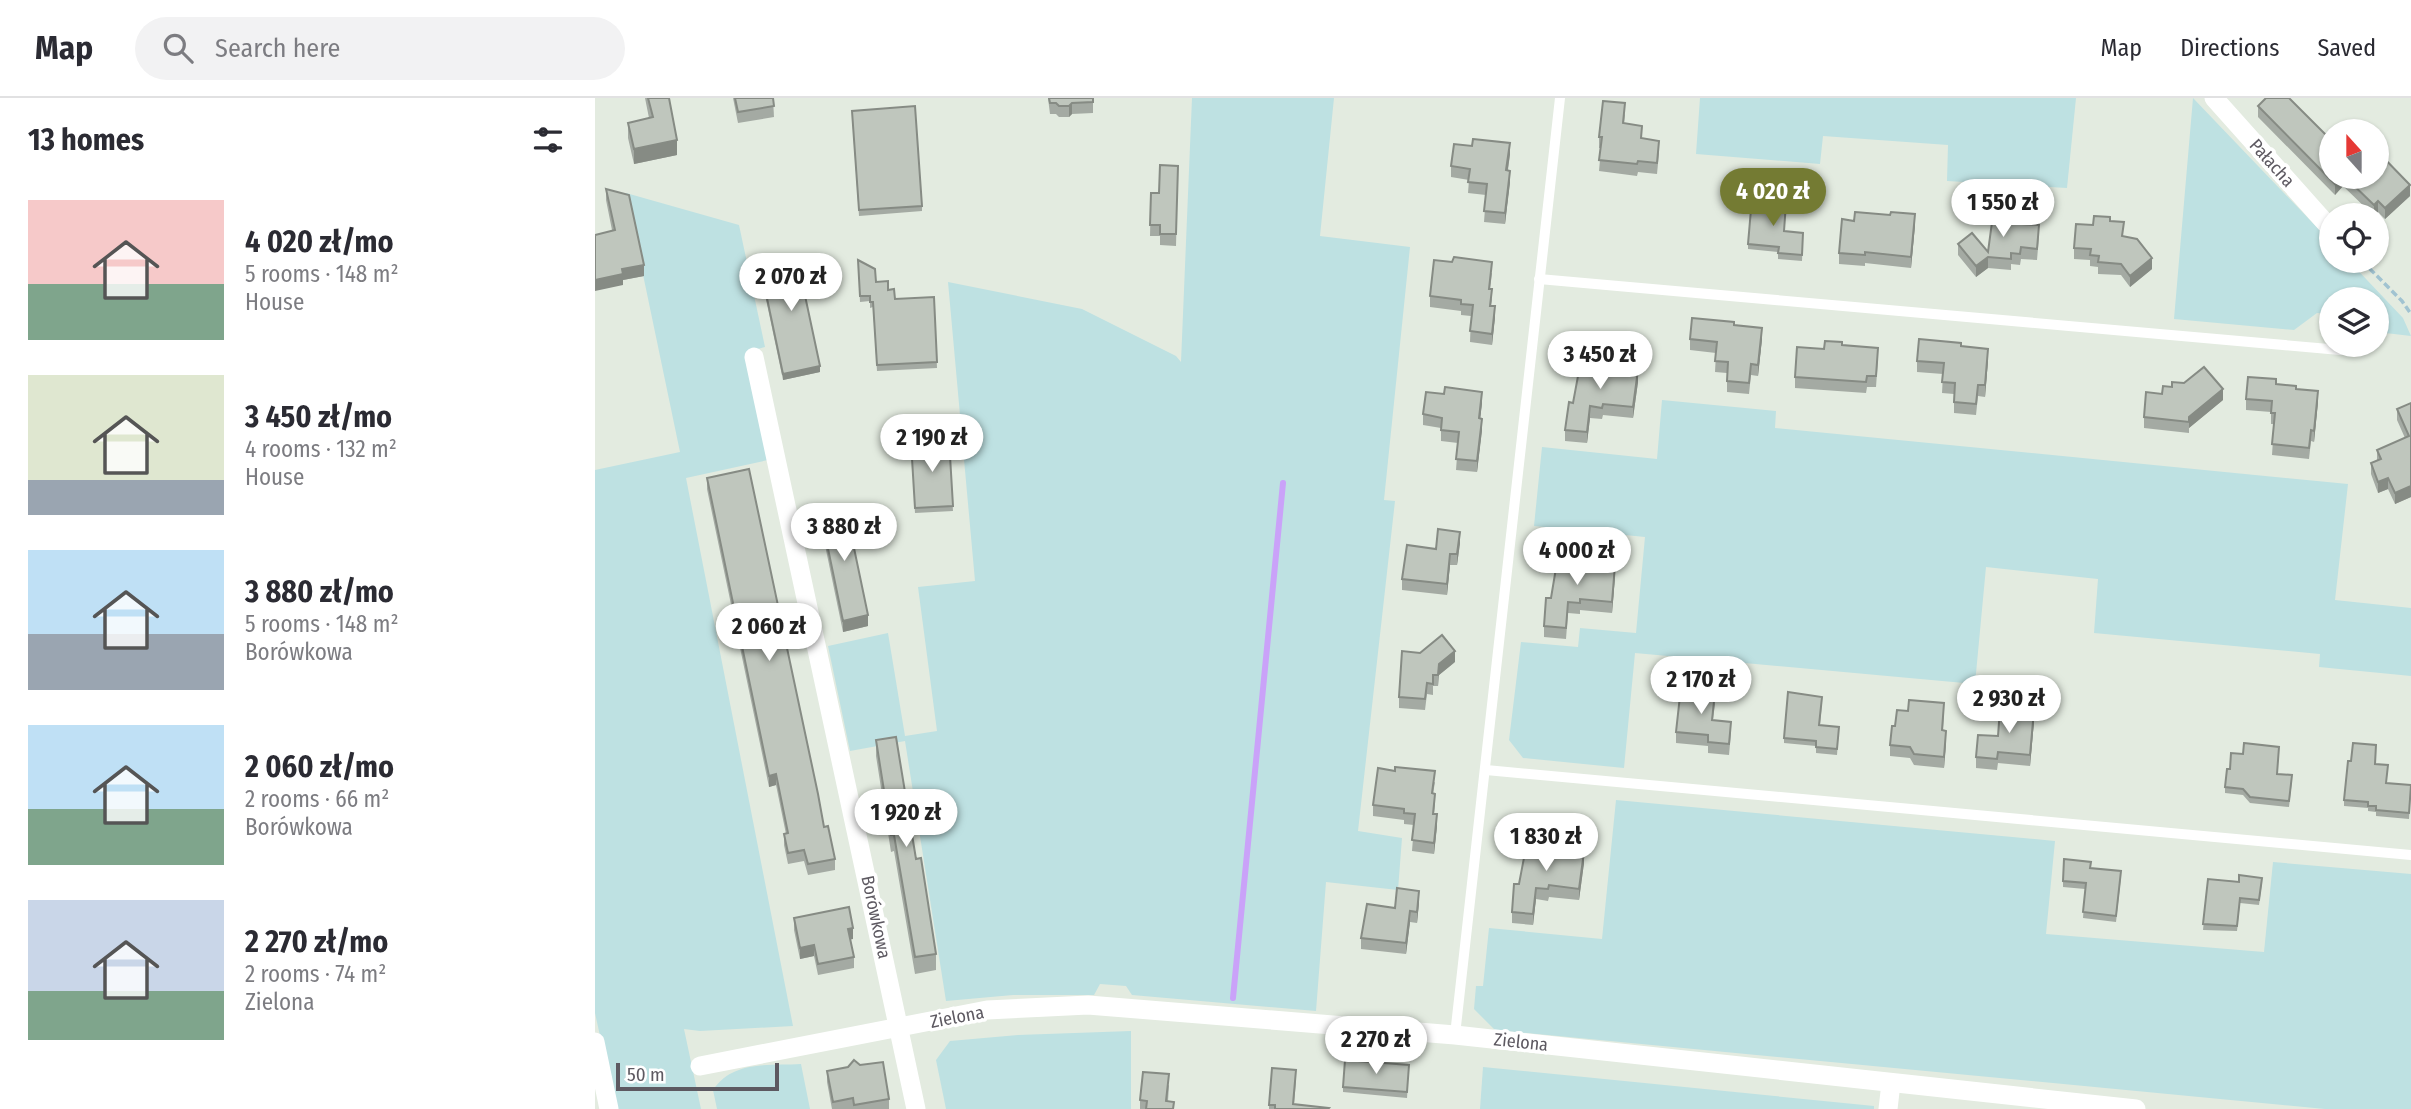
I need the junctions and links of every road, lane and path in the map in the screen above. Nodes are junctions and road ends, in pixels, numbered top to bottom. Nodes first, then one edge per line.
1 (1560, 98) edge
2 (2214, 98) edge
3 (2319, 216) edge
4 (2375, 273) edge
5 (1539, 279) junction
6 (2411, 314) edge
7 (2319, 348) edge
8 (754, 357) dead end
9 (1486, 770) junction
10 (2411, 855) edge
11 (901, 1028) junction
12 (1455, 1035) junction
13 (595, 1042) edge
14 (700, 1066) dead end
15 (1891, 1083) junction
16 (609, 1109) edge
17 (916, 1109) edge
18 (1888, 1109) edge
19 (2136, 1109) edge

1 - 5 lane
2 - 3 street, Pałacha
4 - 6 path
5 - 7 lane
5 - 9 lane
8 - 11 street, Borówkowa
9 - 10 lane
9 - 12 lane
11 - 12 street, Zielona
11 - 14 street, Zielona
11 - 17 street, Borówkowa
12 - 15 street, Zielona
13 - 16 street
15 - 18 street
15 - 19 street, Zielona

